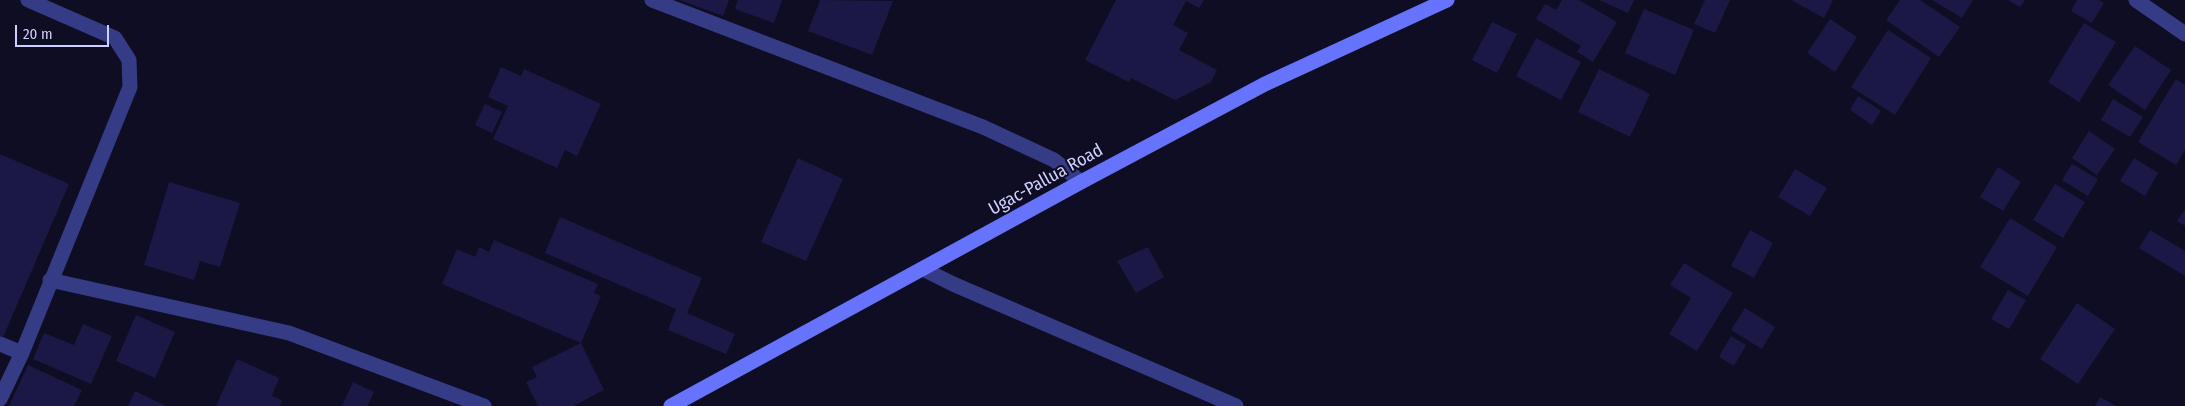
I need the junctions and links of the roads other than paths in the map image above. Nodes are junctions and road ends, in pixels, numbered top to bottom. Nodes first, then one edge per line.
1 (28, 0) edge
2 (652, 0) edge
3 (1447, 0) edge
4 (2136, 0) edge
5 (2185, 34) edge
6 (1081, 182) junction
7 (923, 269) junction
8 (50, 280) junction
9 (0, 344) edge
10 (22, 353) junction
11 (0, 399) edge
12 (484, 406) edge
13 (671, 406) edge
14 (1236, 406) edge

1 - 8 street
2 - 6 street
3 - 6 street, Ugac-Pallua Road
4 - 5 street
6 - 7 street, Ugac-Pallua Road
7 - 13 street, Ugac-Pallua Road
7 - 14 street
8 - 10 street
8 - 12 street
9 - 10 street
10 - 11 street

